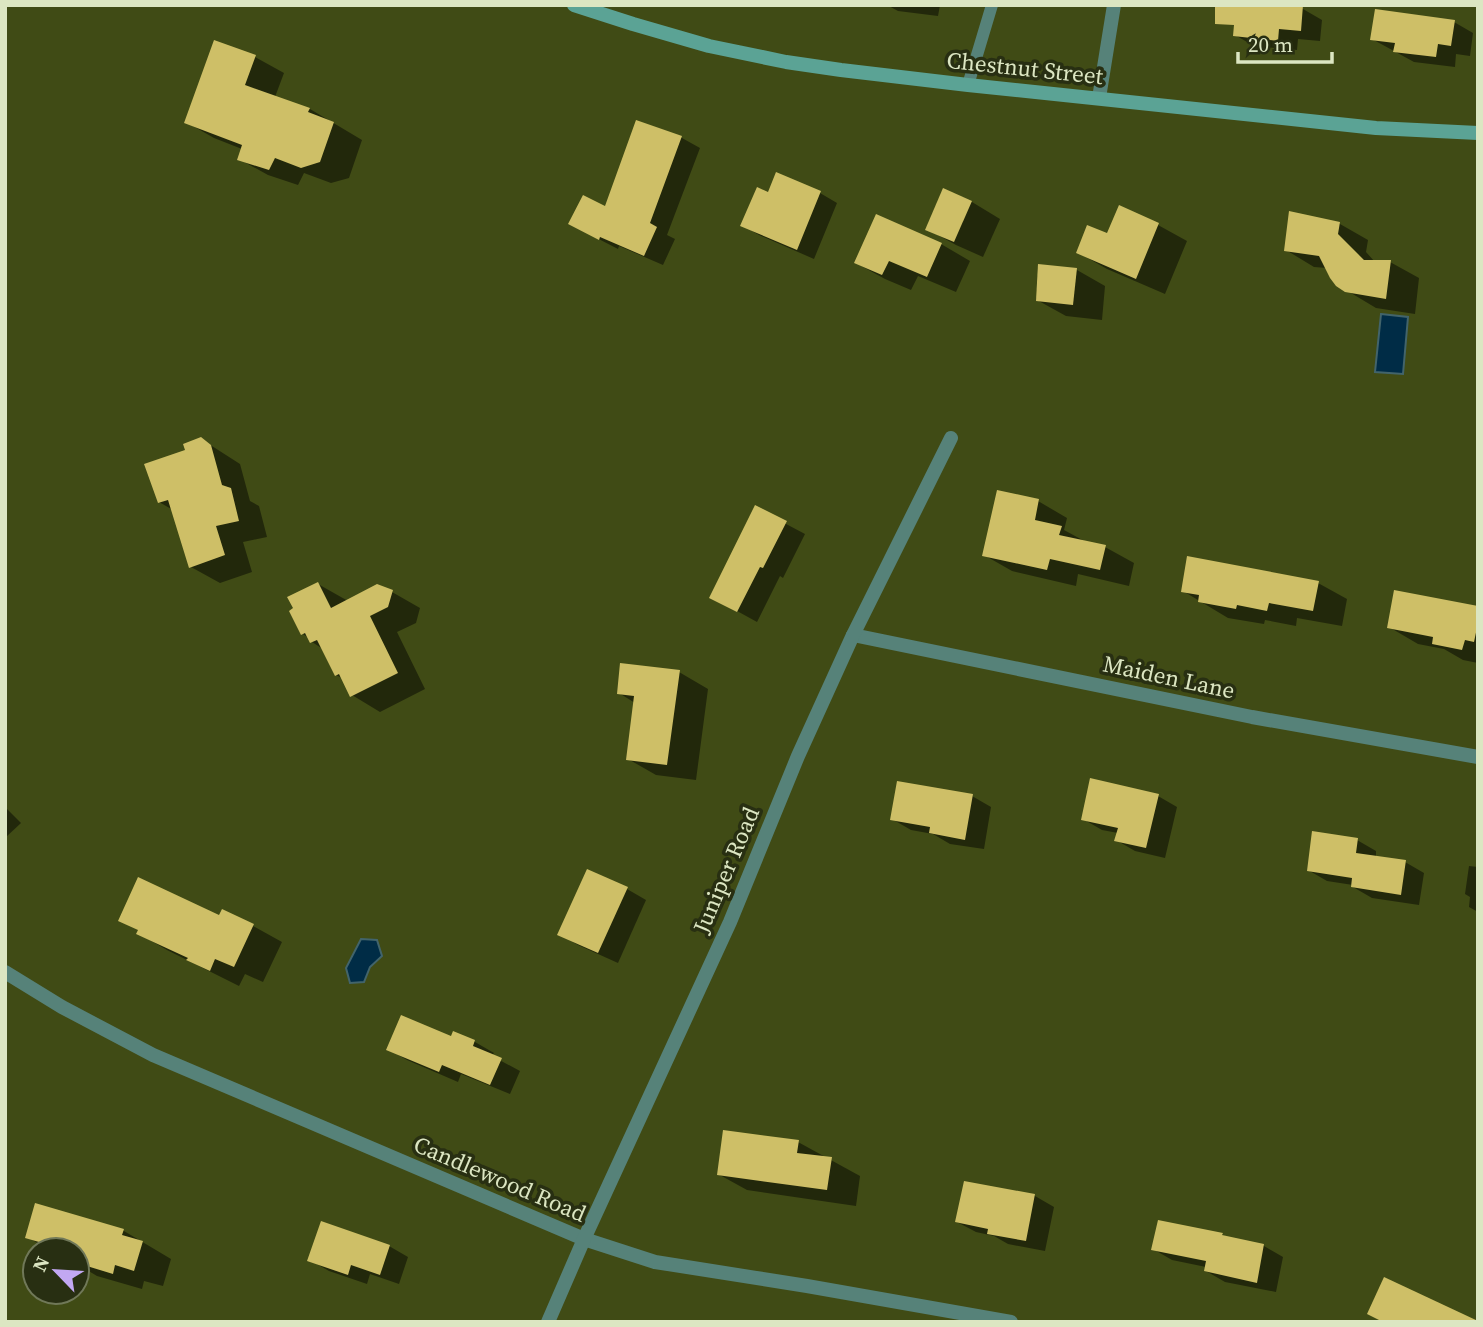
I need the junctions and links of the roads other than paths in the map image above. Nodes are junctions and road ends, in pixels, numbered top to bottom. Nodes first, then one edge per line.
1 (574, 5) edge
2 (992, 5) edge
3 (1114, 5) edge
4 (968, 85) junction
5 (1099, 98) junction
6 (1478, 133) edge
7 (951, 438) dead end
8 (853, 635) junction
9 (1478, 757) edge
10 (5, 972) edge
11 (584, 1240) junction
12 (548, 1322) edge
13 (1011, 1322) edge

1 - 4 street, Chestnut Street
2 - 4 lane
3 - 5 street
4 - 5 street, Chestnut Street
5 - 6 street, Chestnut Street
7 - 8 street, Juniper Road
8 - 9 street, Maiden Lane
8 - 11 street, Juniper Road
10 - 11 street, Candlewood Road
11 - 12 street, Juniper Road
11 - 13 street, Candlewood Road

